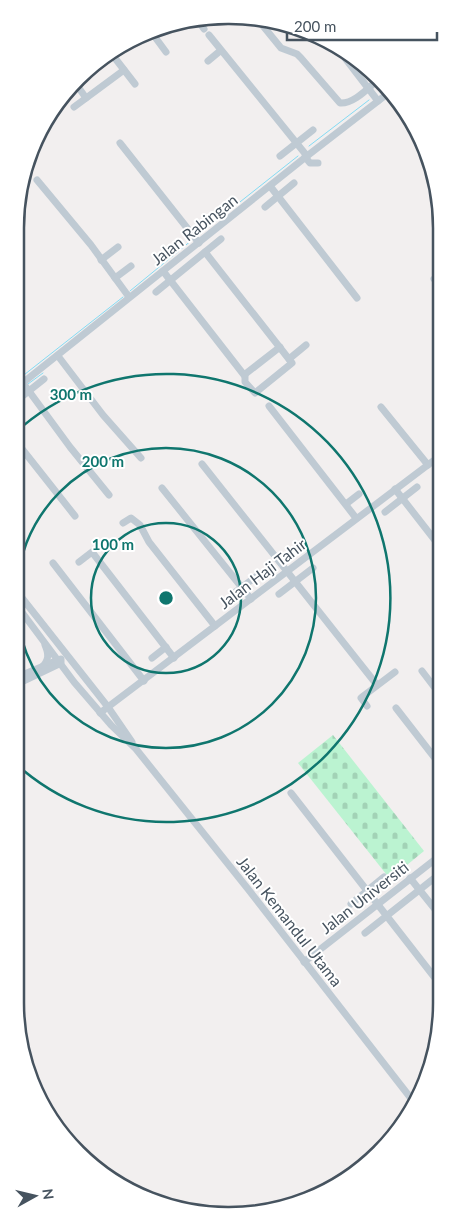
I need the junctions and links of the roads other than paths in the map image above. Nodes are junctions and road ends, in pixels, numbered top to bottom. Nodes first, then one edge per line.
1 (202, 26) edge
2 (264, 27) edge
3 (155, 37) edge
4 (220, 50) junction
5 (166, 52) dead end
6 (115, 58) edge
7 (208, 61) dead end
8 (349, 63) edge
9 (124, 70) junction
10 (135, 84) dead end
11 (373, 84) edge
12 (368, 88) junction
13 (79, 89) edge
14 (384, 96) edge
15 (86, 98) junction
16 (378, 100) junction
17 (74, 107) dead end
18 (313, 130) dead end
19 (120, 143) dead end
20 (296, 143) junction
21 (280, 156) dead end
22 (306, 156) junction
23 (318, 163) dead end
24 (37, 180) dead end
25 (294, 183) dead end
26 (270, 186) junction
27 (279, 196) junction
28 (265, 207) dead end
29 (196, 239) junction
30 (221, 239) dead end
31 (118, 247) dead end
32 (206, 252) junction
33 (101, 260) junction
34 (131, 266) dead end
35 (164, 271) junction
36 (115, 278) junction
37 (171, 280) junction
38 (156, 292) dead end
39 (129, 297) junction
40 (357, 298) dead end
41 (306, 345) dead end
42 (280, 347) junction
43 (58, 356) junction
44 (289, 359) junction
45 (245, 376) junction
46 (44, 379) dead end
47 (24, 383) edge
48 (24, 385) edge
49 (29, 391) junction
50 (24, 395) edge
51 (269, 406) dead end
52 (381, 407) dead end
53 (24, 451) edge
54 (141, 458) dead end
55 (433, 461) edge
56 (202, 464) dead end
57 (428, 465) junction
58 (417, 487) dead end
59 (162, 488) dead end
60 (395, 489) junction
61 (359, 494) dead end
62 (109, 495) dead end
63 (402, 499) junction
64 (346, 504) junction
65 (385, 512) dead end
66 (75, 516) dead end
67 (356, 518) junction
68 (123, 523) dead end
69 (433, 538) edge
70 (79, 562) dead end
71 (53, 563) dead end
72 (313, 568) dead end
73 (287, 571) junction
74 (257, 576) dead end
75 (295, 582) junction
76 (241, 587) junction
77 (234, 593) dead end
78 (279, 594) dead end
79 (251, 599) junction
80 (24, 600) edge
81 (24, 614) edge
82 (215, 626) junction
83 (43, 638) junction
84 (57, 642) junction
85 (166, 647) junction
86 (152, 658) dead end
87 (174, 658) junction
88 (60, 661) junction
89 (78, 669) junction
90 (42, 671) junction
91 (422, 671) dead end
92 (395, 672) dead end
93 (24, 676) edge
94 (24, 680) edge
95 (144, 681) junction
96 (74, 682) junction
97 (433, 685) edge
98 (377, 686) junction
99 (367, 706) dead end
100 (108, 707) junction
101 (396, 708) dead end
102 (100, 713) junction
103 (136, 749) junction
104 (433, 755) edge
105 (291, 794) dead end
106 (433, 861) edge
107 (384, 877) dead end
108 (410, 878) junction
109 (433, 879) edge
110 (420, 889) junction
111 (367, 891) junction
112 (351, 904) dead end
113 (377, 904) junction
114 (433, 906) edge
115 (386, 916) junction
116 (365, 932) dead end
117 (304, 962) junction
118 (433, 976) edge
119 (410, 1097) edge

1 - 4 street
2 - 12 street
3 - 5 street
4 - 7 street
4 - 20 street
6 - 9 street
8 - 12 street
9 - 10 street
9 - 15 street
11 - 12 street
12 - 16 street
13 - 15 street
14 - 16 street, Jalan Rabingan
15 - 17 street
16 - 22 street, Jalan Rabingan
18 - 20 street
19 - 29 street
20 - 21 street
20 - 22 street
22 - 23 street
22 - 26 street, Jalan Rabingan
24 - 33 street
25 - 27 street
26 - 27 street
26 - 29 street, Jalan Rabingan
27 - 28 street
27 - 40 street
29 - 35 street, Jalan Rabingan
30 - 32 street
31 - 33 street
32 - 37 street
32 - 42 street
33 - 36 street
34 - 36 street
35 - 37 street
35 - 39 street, Jalan Rabingan
36 - 39 street
37 - 38 street
37 - 45 street
39 - 43 street, Jalan Rabingan
41 - 44 street
42 - 44 street
42 - 45 street
43 - 47 street, Jalan Rabingan
43 - 54 street
44 - 45 street
46 - 49 street
48 - 49 street
49 - 50 street
49 - 62 street
51 - 64 street
52 - 57 street
53 - 66 street
55 - 57 street, Jalan Haji Tahir
56 - 73 street
57 - 60 street, Jalan Haji Tahir
58 - 63 street
59 - 76 street
60 - 63 street
60 - 67 street, Jalan Haji Tahir
61 - 64 street
63 - 65 street
63 - 69 street
64 - 67 street
67 - 73 street, Jalan Haji Tahir
68 - 82 street
70 - 85 street
71 - 95 street
72 - 75 street
73 - 75 street
73 - 79 street, Jalan Haji Tahir
74 - 76 street
75 - 78 street
75 - 98 street
76 - 77 street
76 - 79 street
79 - 82 street, Jalan Haji Tahir
80 - 84 street
81 - 83 street
82 - 87 street, Jalan Haji Tahir
83 - 88 street
83 - 90 street
84 - 88 street
84 - 89 street
85 - 86 street
85 - 87 street
87 - 95 street, Jalan Haji Tahir
88 - 89 street
88 - 90 street
88 - 96 street
89 - 100 street
90 - 93 street
90 - 94 street
90 - 96 street
91 - 97 street
92 - 98 street
95 - 100 street, Jalan Haji Tahir
96 - 102 street
98 - 99 street
100 - 102 street, Jalan Haji Tahir
100 - 103 street
101 - 104 street
102 - 103 street
103 - 117 street, Jalan Kemandul Utama
105 - 111 street
106 - 108 street, Jalan Universiti
107 - 111 street
108 - 110 street
108 - 113 street, Jalan Universiti
109 - 110 street
110 - 114 street
110 - 115 street
111 - 112 street
111 - 113 street
113 - 115 street
113 - 117 street, Jalan Universiti
115 - 116 street
115 - 118 street
117 - 119 street, Jalan Kemandul Utama

